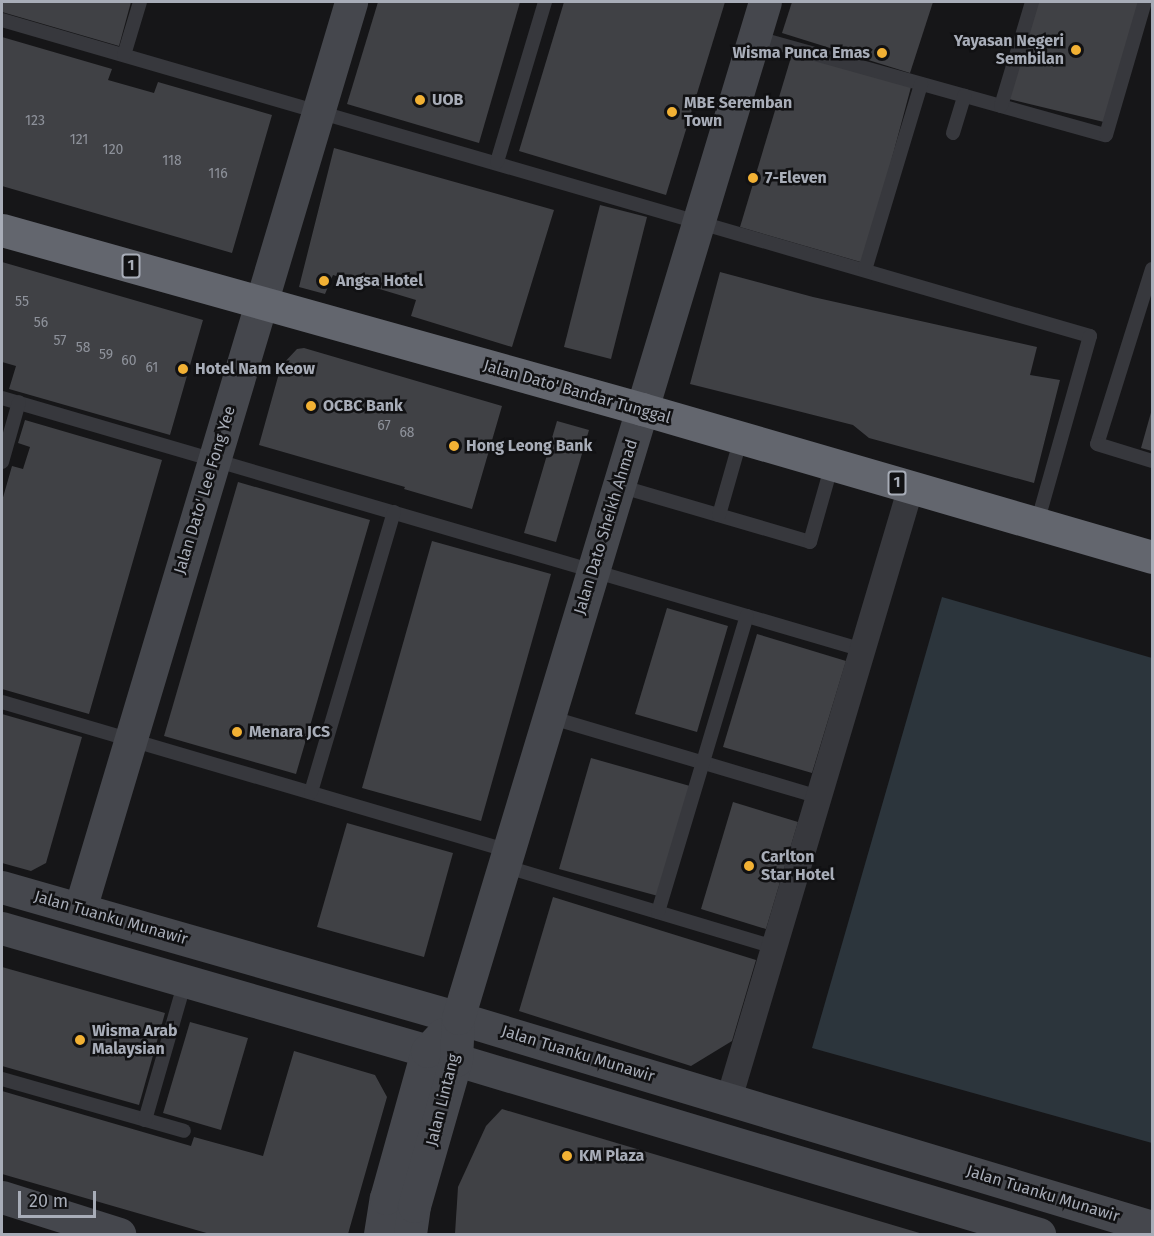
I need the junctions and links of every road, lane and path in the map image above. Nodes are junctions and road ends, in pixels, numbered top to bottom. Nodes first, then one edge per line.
1 (140, 2) edge
2 (351, 2) edge
3 (545, 2) edge
4 (765, 2) edge
5 (1032, 2) edge
6 (1145, 2) edge
7 (2, 20) edge
8 (754, 37) junction
9 (124, 55) junction
10 (921, 84) junction
11 (964, 96) junction
12 (1001, 106) junction
13 (318, 111) junction
14 (953, 133) dead end
15 (498, 162) junction
16 (699, 221) junction
17 (2, 230) edge
18 (1152, 269) edge
19 (865, 270) junction
20 (261, 303) junction
21 (2, 398) edge
22 (19, 402) junction
23 (642, 409) junction
24 (741, 438) junction
25 (214, 459) junction
26 (1152, 461) edge
27 (2, 462) edge
28 (832, 464) junction
29 (619, 486) junction
30 (911, 487) junction
31 (394, 512) junction
32 (719, 515) junction
33 (1037, 523) junction
34 (1152, 557) edge
35 (593, 571) junction
36 (747, 616) junction
37 (863, 650) junction
38 (2, 702) edge
39 (549, 717) junction
40 (130, 739) junction
41 (703, 763) junction
42 (311, 792) junction
43 (819, 797) junction
44 (506, 858) junction
45 (2, 887) edge
46 (80, 909) junction
47 (658, 912) junction
48 (2, 928) edge
49 (774, 947) junction
50 (185, 981) junction
51 (458, 1018) junction
52 (441, 1056) junction
53 (2, 1079) edge
54 (729, 1099) junction
55 (145, 1120) junction
56 (184, 1131) dead end
57 (2, 1197) edge
58 (962, 1224) edge
59 (1152, 1227) edge
60 (119, 1234) edge
61 (380, 1234) edge
62 (410, 1234) edge
63 (1039, 1234) edge

1 - 9 lane
2 - 13 main road, Jalan Dato' Lee Fong Yee
3 - 15 lane
4 - 8 main road, Jalan Dato Sheikh Ahmad
5 - 12 lane
6 - 12 lane
7 - 9 lane
8 - 10 lane
8 - 16 main road, Jalan Dato Sheikh Ahmad
9 - 13 lane
10 - 11 lane
10 - 19 lane
11 - 12 lane
11 - 14 lane
13 - 15 lane
13 - 20 main road, Jalan Dato' Lee Fong Yee
15 - 16 lane
16 - 19 lane
16 - 23 main road, Jalan Dato Sheikh Ahmad
17 - 20 highway, Jalan Dato' Bandar Tunggal / 1
18 - 26 lane
19 - 33 lane
20 - 23 highway, Jalan Dato' Bandar Tunggal / 1
20 - 25 main road, Jalan Dato' Lee Fong Yee
21 - 22 lane
22 - 25 lane
22 - 27 lane
23 - 24 highway, Jalan Dato' Bandar Tunggal / 1
23 - 29 main road, Jalan Dato Sheikh Ahmad
24 - 28 highway, Jalan Dato' Bandar Tunggal / 1
24 - 32 lane
25 - 31 lane
25 - 40 main road, Jalan Dato' Lee Fong Yee
28 - 30 highway, Jalan Dato' Bandar Tunggal / 1
28 - 32 lane
29 - 32 lane
29 - 35 main road, Jalan Dato Sheikh Ahmad
30 - 33 highway, Jalan Dato' Bandar Tunggal / 1
30 - 37 street
31 - 35 lane
31 - 42 lane
33 - 34 highway, Jalan Dato' Bandar Tunggal / 1
35 - 36 lane
35 - 39 main road, Jalan Dato Sheikh Ahmad
36 - 37 lane
36 - 41 lane
37 - 43 street
38 - 40 lane
39 - 41 lane
39 - 44 main road, Jalan Dato Sheikh Ahmad
40 - 42 lane
40 - 46 main road, Jalan Dato' Lee Fong Yee
41 - 43 lane
41 - 47 lane
42 - 44 lane
43 - 49 street
44 - 47 lane
44 - 51 main road, Jalan Dato Sheikh Ahmad
45 - 46 main road, Jalan Tuanku Munawir
46 - 51 main road, Jalan Tuanku Munawir
47 - 49 lane
48 - 50 main road
49 - 54 street
50 - 52 main road
50 - 55 lane
51 - 52 main road, Jalan Lintang
51 - 54 main road, Jalan Tuanku Munawir
52 - 58 main road
52 - 61 main road, Jalan Lintang
52 - 62 main road, Jalan Lintang
53 - 55 lane
54 - 59 main road, Jalan Tuanku Munawir
55 - 56 lane
57 - 60 main road
58 - 63 main road

